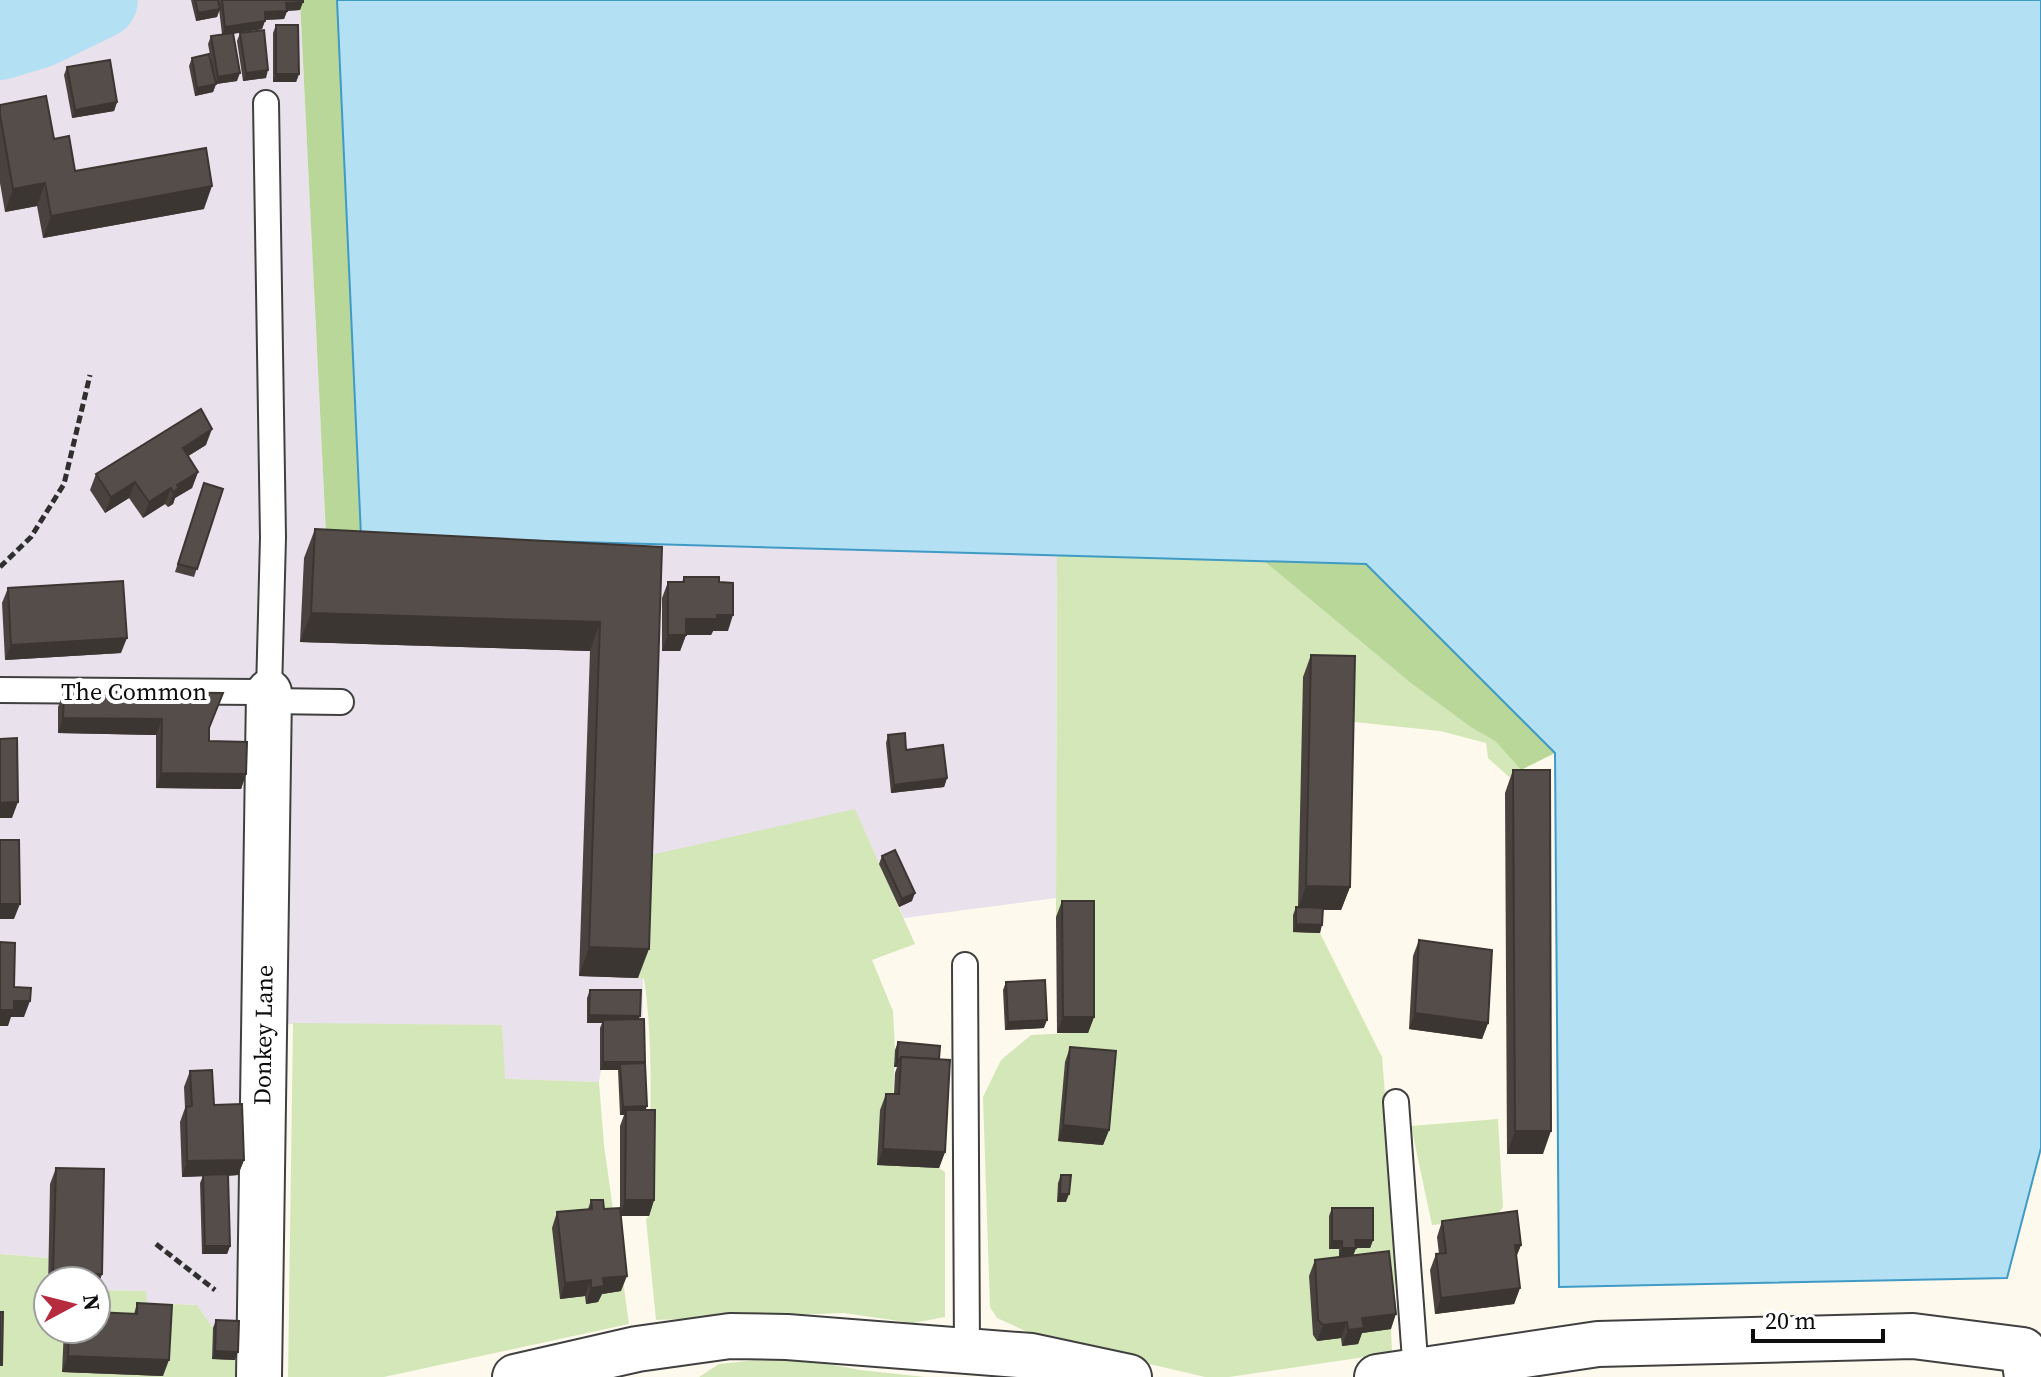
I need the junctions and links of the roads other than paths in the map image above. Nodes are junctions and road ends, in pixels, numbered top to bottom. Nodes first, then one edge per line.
1 (266, 103) dead end
2 (0, 690) edge
3 (268, 697) junction
4 (341, 702) dead end
5 (965, 965) dead end
6 (1396, 1102) dead end
7 (967, 1351) junction
8 (2030, 1360) edge
9 (1396, 1375) edge
10 (259, 1377) edge
11 (515, 1377) edge
12 (1129, 1377) edge

1 - 3 lane
2 - 3 lane, The Common
3 - 4 lane, The Common
3 - 10 street, Donkey Lane
5 - 7 lane
6 - 9 lane
7 - 11 street
7 - 12 street
8 - 9 street

